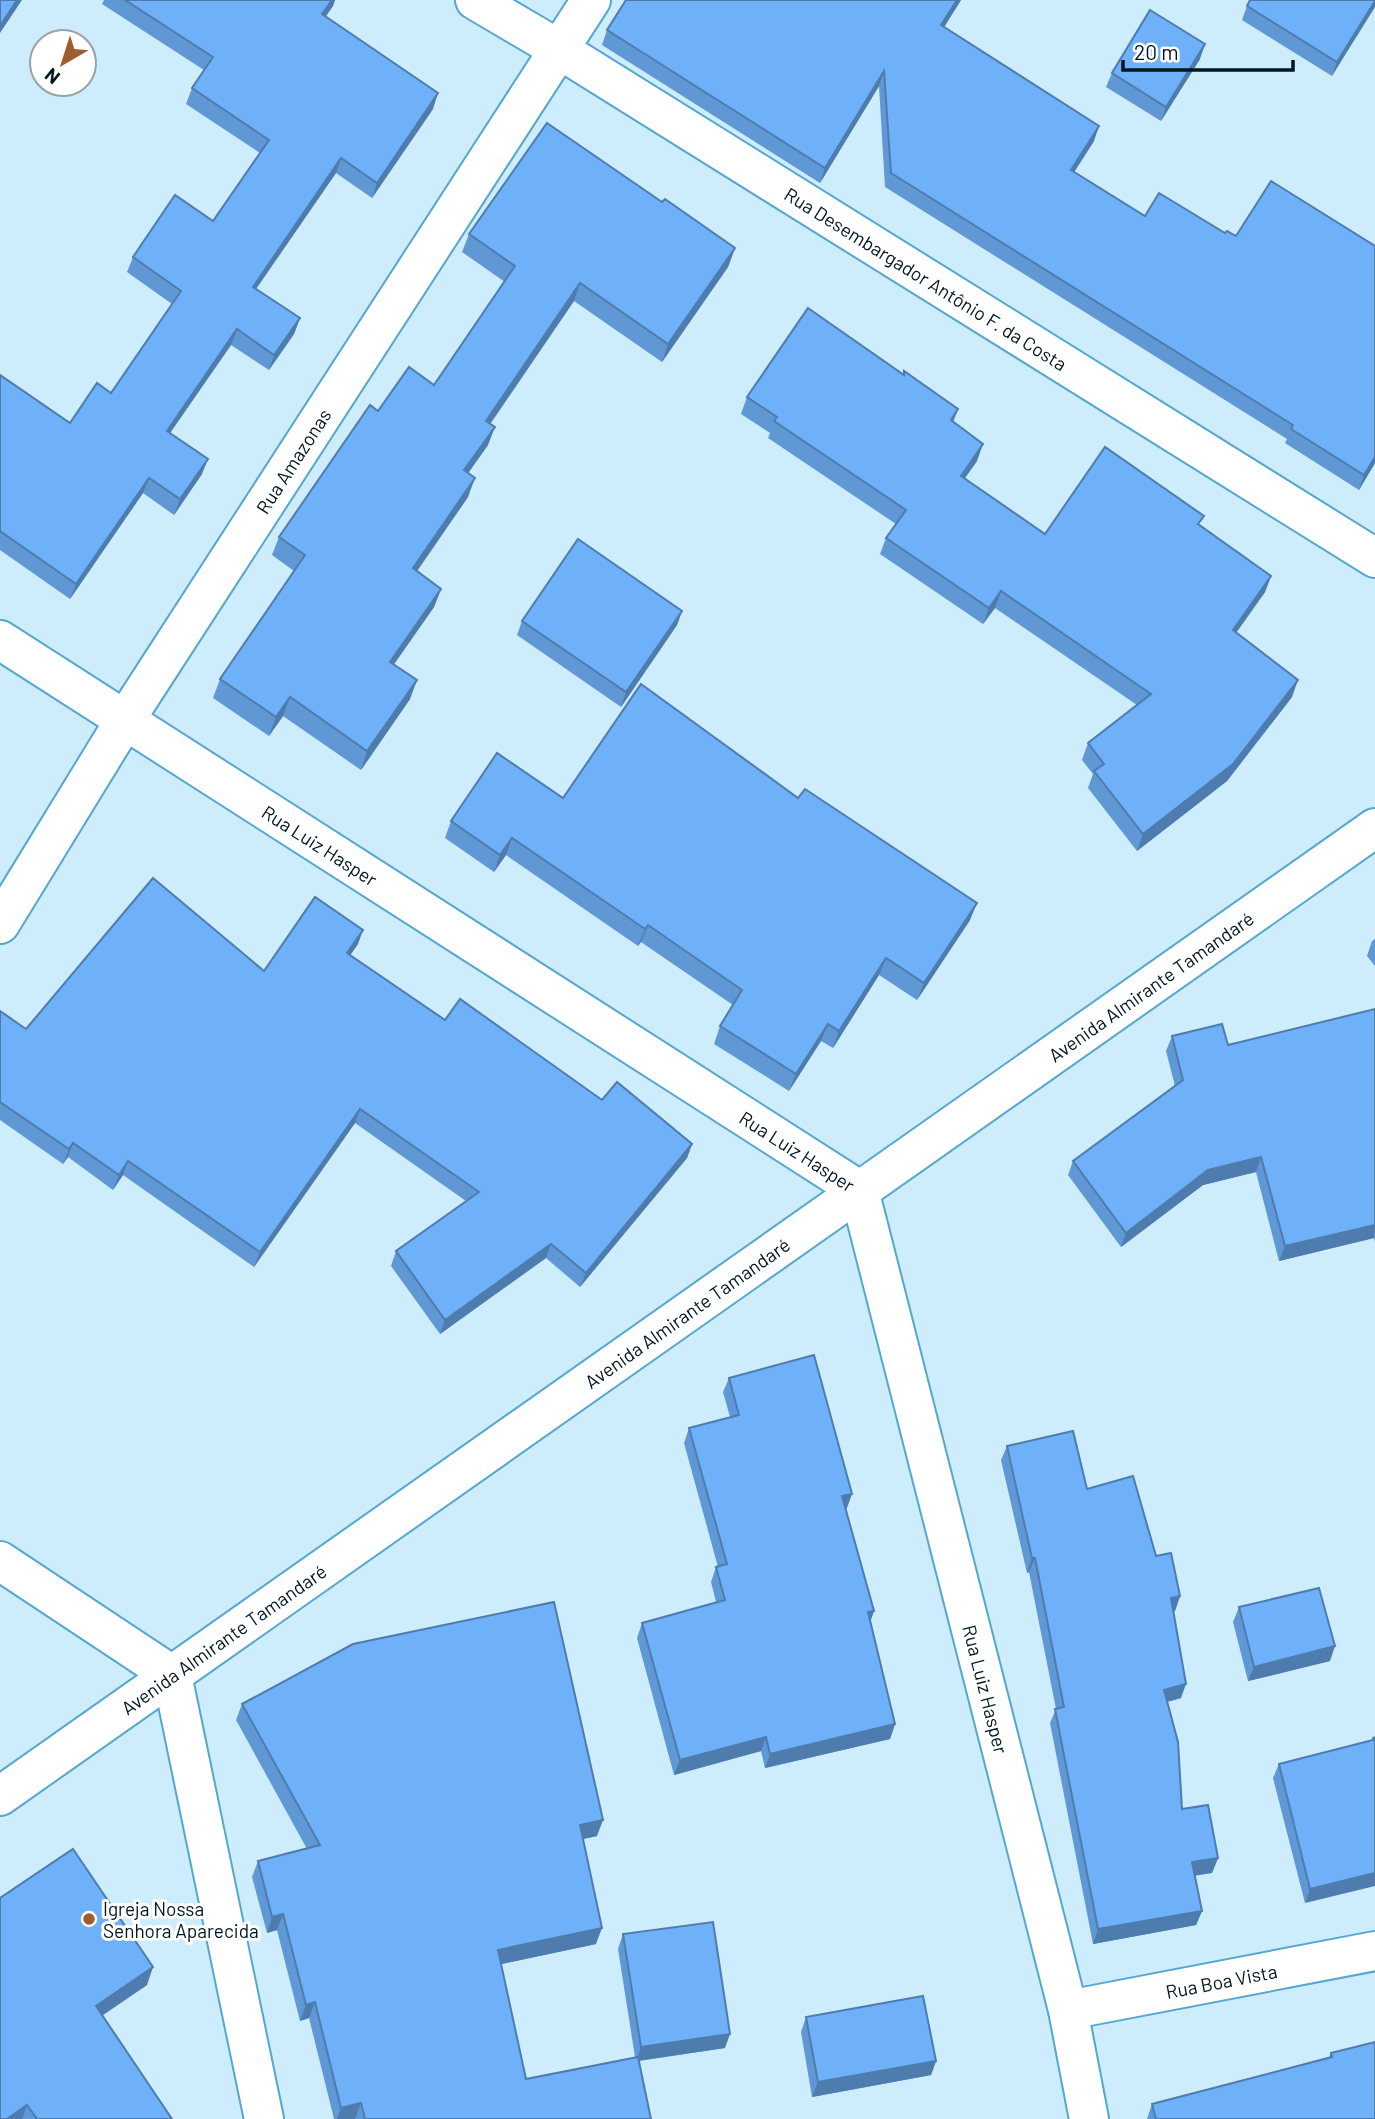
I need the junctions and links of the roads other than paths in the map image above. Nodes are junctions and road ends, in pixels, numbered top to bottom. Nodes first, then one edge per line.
1 (475, 0) edge
2 (591, 0) edge
3 (560, 50) junction
4 (1375, 558) edge
5 (0, 640) edge
6 (125, 720) junction
7 (1375, 828) edge
8 (0, 924) edge
9 (859, 1190) junction
10 (0, 1561) edge
11 (172, 1675) junction
12 (0, 1796) edge
13 (1375, 1951) edge
14 (1068, 2010) junction
15 (264, 2119) edge
16 (1089, 2119) edge

1 - 3 street, Rua Desembargador Antônio F. da Costa
2 - 3 street, Rua Amazonas
3 - 4 street, Rua Desembargador Antônio F. da Costa
3 - 6 street, Rua Amazonas
5 - 6 street, Rua Luiz Hasper
6 - 8 street, Rua Amazonas
6 - 9 street, Rua Luiz Hasper
7 - 9 street, Avenida Almirante Tamandaré
9 - 11 street, Avenida Almirante Tamandaré
9 - 14 street, Rua Luiz Hasper
10 - 11 street
11 - 12 street, Avenida Almirante Tamandaré
11 - 15 street
13 - 14 street, Rua Boa Vista
14 - 16 street, Rua Luiz Hasper

